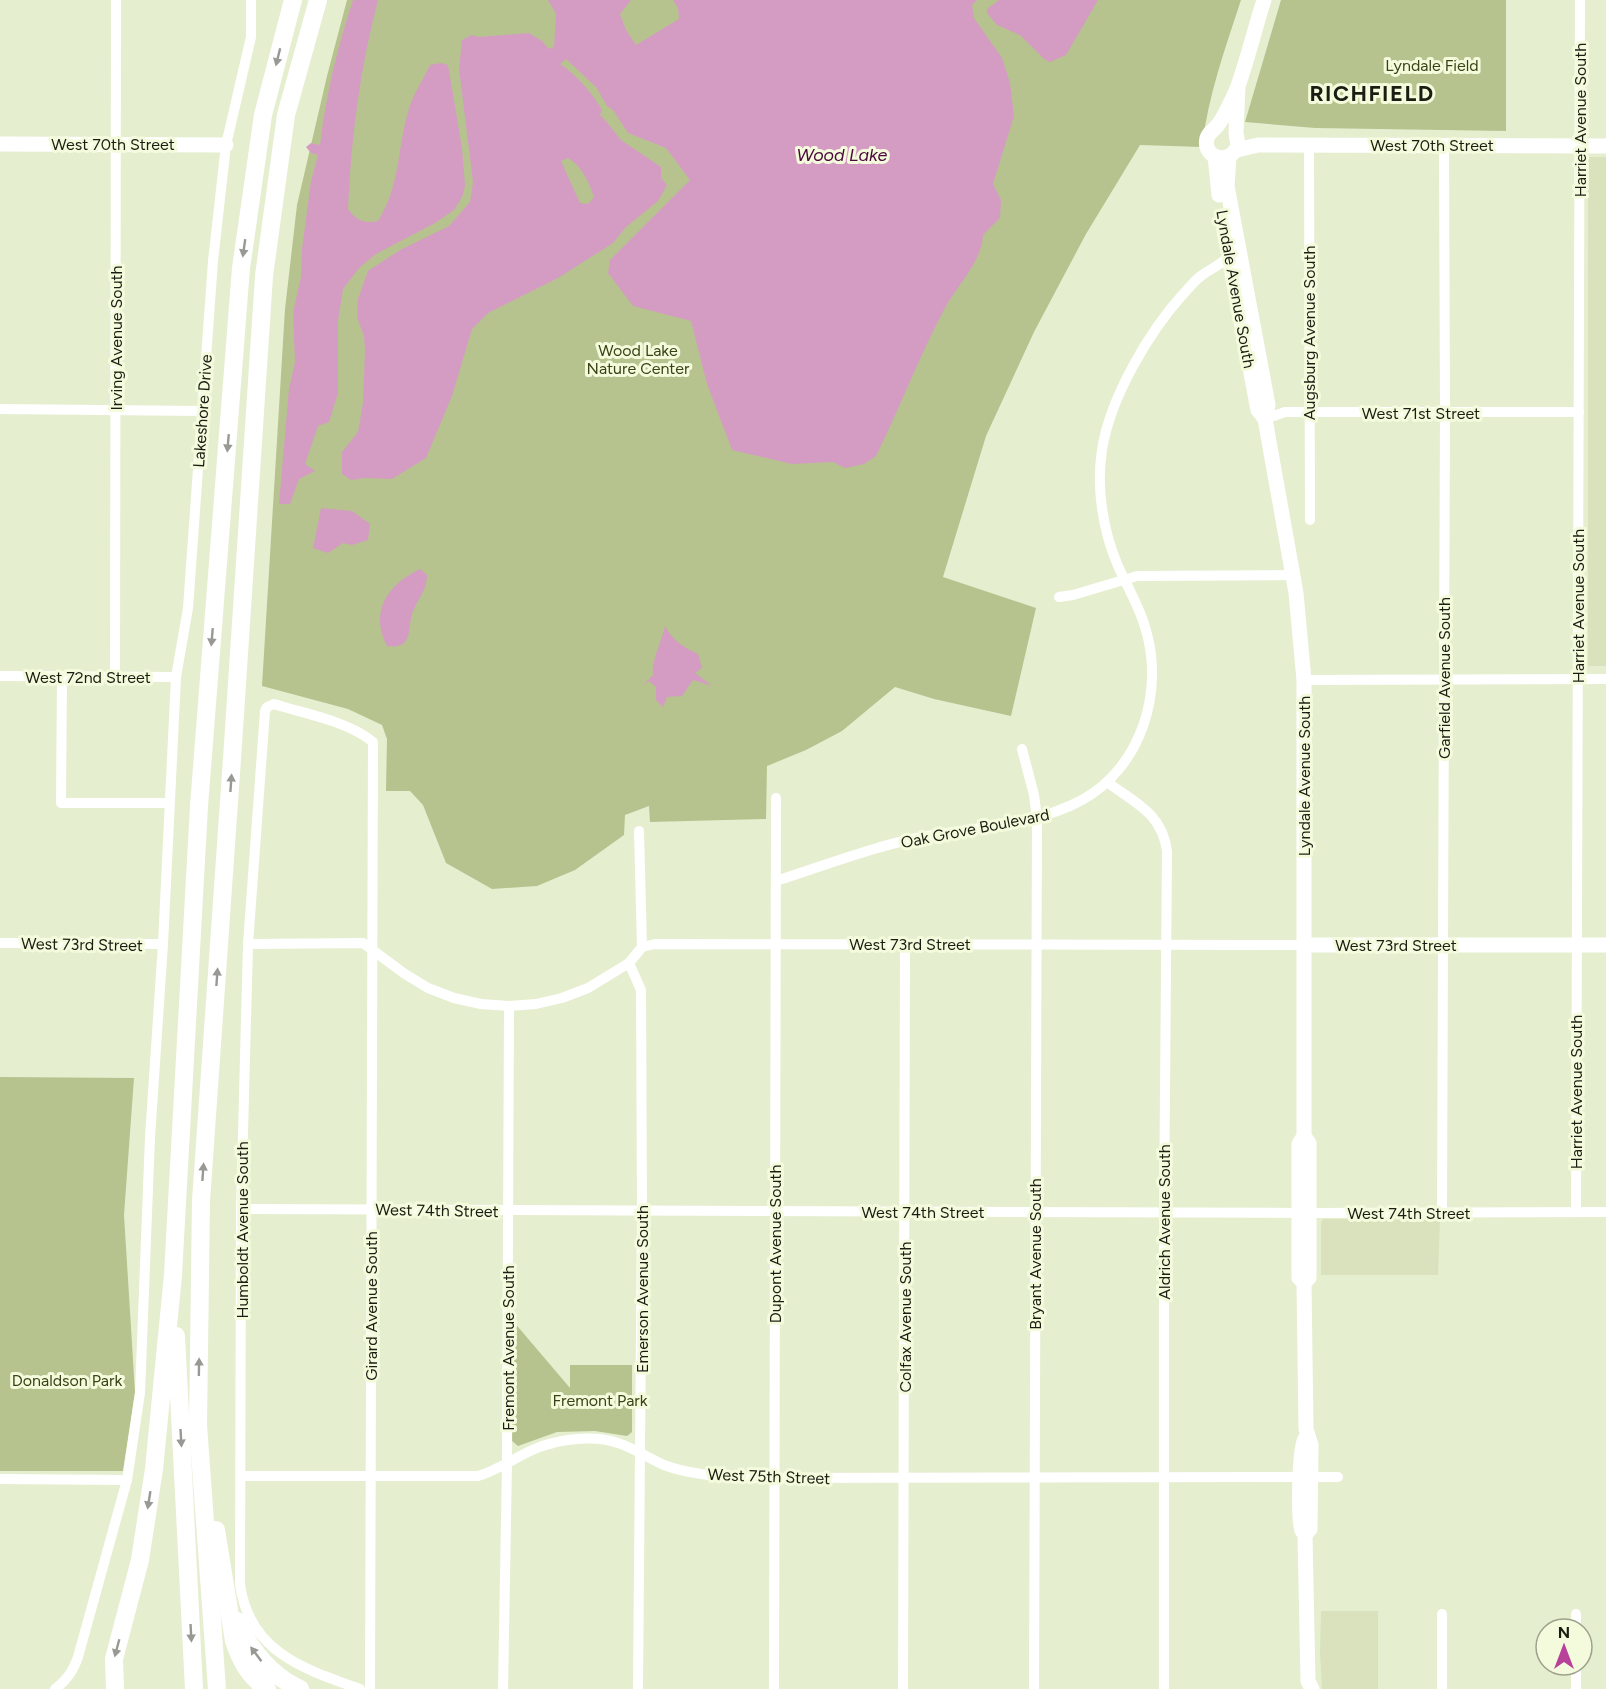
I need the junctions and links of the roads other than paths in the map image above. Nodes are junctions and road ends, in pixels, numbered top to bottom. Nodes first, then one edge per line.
1 (116, 0) edge
2 (251, 0) edge
3 (293, 0) edge
4 (318, 0) edge
5 (1264, 0) edge
6 (1580, 0) edge
7 (1238, 86) junction
8 (1217, 127) junction
9 (0, 144) edge
10 (117, 144) junction
11 (1444, 144) junction
12 (226, 145) junction
13 (1309, 146) junction
14 (1581, 146) junction
15 (1606, 146) edge
16 (1231, 147) junction
17 (1232, 252) junction
18 (0, 409) edge
19 (116, 410) junction
20 (203, 411) junction
21 (1308, 412) junction
22 (1579, 412) junction
23 (1445, 413) junction
24 (1265, 419) junction
25 (1310, 520) dead end
26 (1293, 575) junction
27 (1125, 580) junction
28 (1059, 597) dead end
29 (0, 676) edge
30 (62, 676) junction
31 (115, 677) junction
32 (176, 677) junction
33 (1578, 679) junction
34 (1606, 679) edge
35 (1304, 680) junction
36 (1444, 680) junction
37 (267, 707) joint
38 (1022, 749) dead end
39 (1107, 782) junction
40 (776, 798) dead end
41 (170, 803) junction
42 (1037, 818) junction
43 (639, 831) dead end
44 (776, 881) junction
45 (0, 943) edge
46 (164, 944) junction
47 (248, 944) junction
48 (776, 944) junction
49 (905, 944) junction
50 (1036, 945) junction
51 (1166, 945) junction
52 (1304, 945) junction
53 (1443, 945) junction
54 (1606, 945) edge
55 (1577, 946) junction
56 (642, 947) junction
57 (374, 950) junction
58 (629, 963) junction
59 (508, 1006) junction
60 (241, 1209) junction
61 (372, 1209) junction
62 (508, 1211) junction
63 (642, 1211) junction
64 (776, 1211) junction
65 (905, 1212) junction
66 (1034, 1212) junction
67 (1164, 1212) junction
68 (1442, 1212) junction
69 (1576, 1212) junction
70 (1606, 1212) edge
71 (1304, 1213) junction
72 (173, 1275) junction
73 (198, 1425) junction
74 (641, 1453) junction
75 (507, 1463) junction
76 (371, 1475) junction
77 (242, 1476) junction
78 (1164, 1477) junction
79 (1306, 1477) junction
80 (1338, 1477) dead end
81 (775, 1478) junction
82 (904, 1478) junction
83 (1034, 1478) junction
84 (0, 1479) edge
85 (127, 1480) junction
86 (229, 1604) junction
87 (1442, 1614) dead end
88 (1308, 1686) edge
89 (55, 1689) edge
90 (115, 1689) edge
91 (194, 1689) edge
92 (217, 1689) edge
93 (267, 1689) edge
94 (300, 1689) edge
95 (360, 1689) edge
96 (370, 1689) edge
97 (503, 1689) edge
98 (638, 1689) edge
99 (774, 1689) edge
100 (903, 1689) edge
101 (1034, 1689) edge
102 (1164, 1689) edge
103 (1442, 1689) edge

1 - 10 street, Irving Avenue South
2 - 12 street
3 -> 72 highway
73 -> 4 highway
5 - 7 main road, Lyndale Avenue South
6 - 14 street, Harriet Avenue South
7 - 8 main road, Lyndale Avenue South
7 - 16 main road, Lyndale Avenue South
8 - 16 main road
8 - 16 main road, Lyndale Avenue South
9 - 10 main road, West 70th Street
10 - 12 main road, West 70th Street
10 - 19 street, Irving Avenue South
11 - 13 main road, West 70th Street
11 - 14 main road, West 70th Street
11 - 23 street, Garfield Avenue South
12 - 20 street, Lakeshore Drive
13 - 16 main road, West 70th Street
13 - 21 street, Augsburg Avenue South
14 - 15 main road, West 70th Street
14 - 22 street, Harriet Avenue South
16 - 17 main road, Lyndale Avenue South
17 - 24 main road, Lyndale Avenue South
17 - 27 street, Oak Grove Boulevard
18 - 19 street
19 - 20 street
19 - 31 street, Irving Avenue South
20 - 32 street, Lakeshore Drive
21 - 23 street, West 71st Street
21 - 24 street, West 71st Street
21 - 25 street, Augsburg Avenue South
22 - 23 street, West 71st Street
22 - 33 street, Harriet Avenue South
23 - 36 street, Garfield Avenue South
24 - 26 main road, Lyndale Avenue South
26 - 27 street
26 - 35 main road, Lyndale Avenue South
27 - 28 street
27 - 39 street, Oak Grove Boulevard
29 - 30 street, West 72nd Street
30 - 31 street, West 72nd Street
30 - 41 street
31 - 32 street, West 72nd Street
32 - 41 street
33 - 34 street
33 - 36 street
33 - 55 street, Harriet Avenue South
35 - 36 street
35 - 52 main road, Lyndale Avenue South
36 - 53 street, Garfield Avenue South
37 - 47 street, Humboldt Avenue South
37 - 57 street, Girard Avenue South
38 - 42 street, Bryant Avenue South
39 - 42 street, Oak Grove Boulevard
39 - 51 street, Aldrich Avenue South
40 - 44 street, Dupont Avenue South
41 - 46 street
42 - 44 street, Oak Grove Boulevard
42 - 50 street, Bryant Avenue South
43 - 56 street
44 - 48 street, Dupont Avenue South
45 - 46 street, West 73rd Street
46 - 85 street
47 - 57 street
47 - 60 street, Humboldt Avenue South
48 - 49 street, West 73rd Street
48 - 56 street, West 73rd Street
48 - 64 street, Dupont Avenue South
49 - 50 street, West 73rd Street
49 - 65 street, Colfax Avenue South
50 - 51 street, West 73rd Street
50 - 66 street, Bryant Avenue South
51 - 52 street, West 73rd Street
51 - 67 street, Aldrich Avenue South
52 - 53 main road, West 73rd Street
52 - 71 main road, Lyndale Avenue South
53 - 55 main road, West 73rd Street
53 - 68 street, Garfield Avenue South
54 - 55 main road, West 73rd Street
55 - 69 street, Harriet Avenue South
56 - 58 street
57 - 59 street
57 - 61 street, Girard Avenue South
58 - 59 street
58 - 63 street, Emerson Avenue South
59 - 62 street, Fremont Avenue South
60 - 61 street, West 74th Street
60 - 77 street, Humboldt Avenue South
61 - 62 street, West 74th Street
61 - 76 street, Girard Avenue South
62 - 63 street, West 74th Street
62 - 75 street, Fremont Avenue South
63 - 64 street, West 74th Street
63 - 74 street, Emerson Avenue South
64 - 65 street, West 74th Street
64 - 81 street, Dupont Avenue South
65 - 66 street, West 74th Street
65 - 82 street, Colfax Avenue South
66 - 67 street, West 74th Street
66 - 83 street, Bryant Avenue South
67 - 71 street, West 74th Street
67 - 78 street, Aldrich Avenue South
68 - 69 street, West 74th Street
68 - 71 street, West 74th Street
69 - 70 street, West 74th Street
71 - 79 main road, Lyndale Avenue South
72 -> 90 highway
72 -> 91 highway
73 - 86 highway
73 - 92 highway
74 - 75 street, West 75th Street
74 - 81 street, West 75th Street
74 - 98 street, Emerson Avenue South
75 - 76 street, West 75th Street
75 - 97 street, Fremont Avenue South
76 - 77 street, West 75th Street
76 - 96 street, Girard Avenue South
77 - 95 street, Humboldt Avenue South
78 - 79 street, West 75th Street
78 - 83 street, West 75th Street
78 - 102 street, Aldrich Avenue South
79 - 80 street, West 75th Street
79 - 88 main road, Lyndale Avenue South
81 - 82 street, West 75th Street
81 - 99 street, Dupont Avenue South
82 - 83 street, West 75th Street
82 - 100 street, Colfax Avenue South
83 - 101 street, Bryant Avenue South
84 - 85 street
85 - 89 street
86 - 93 highway
94 -> 86 highway
87 - 103 street

